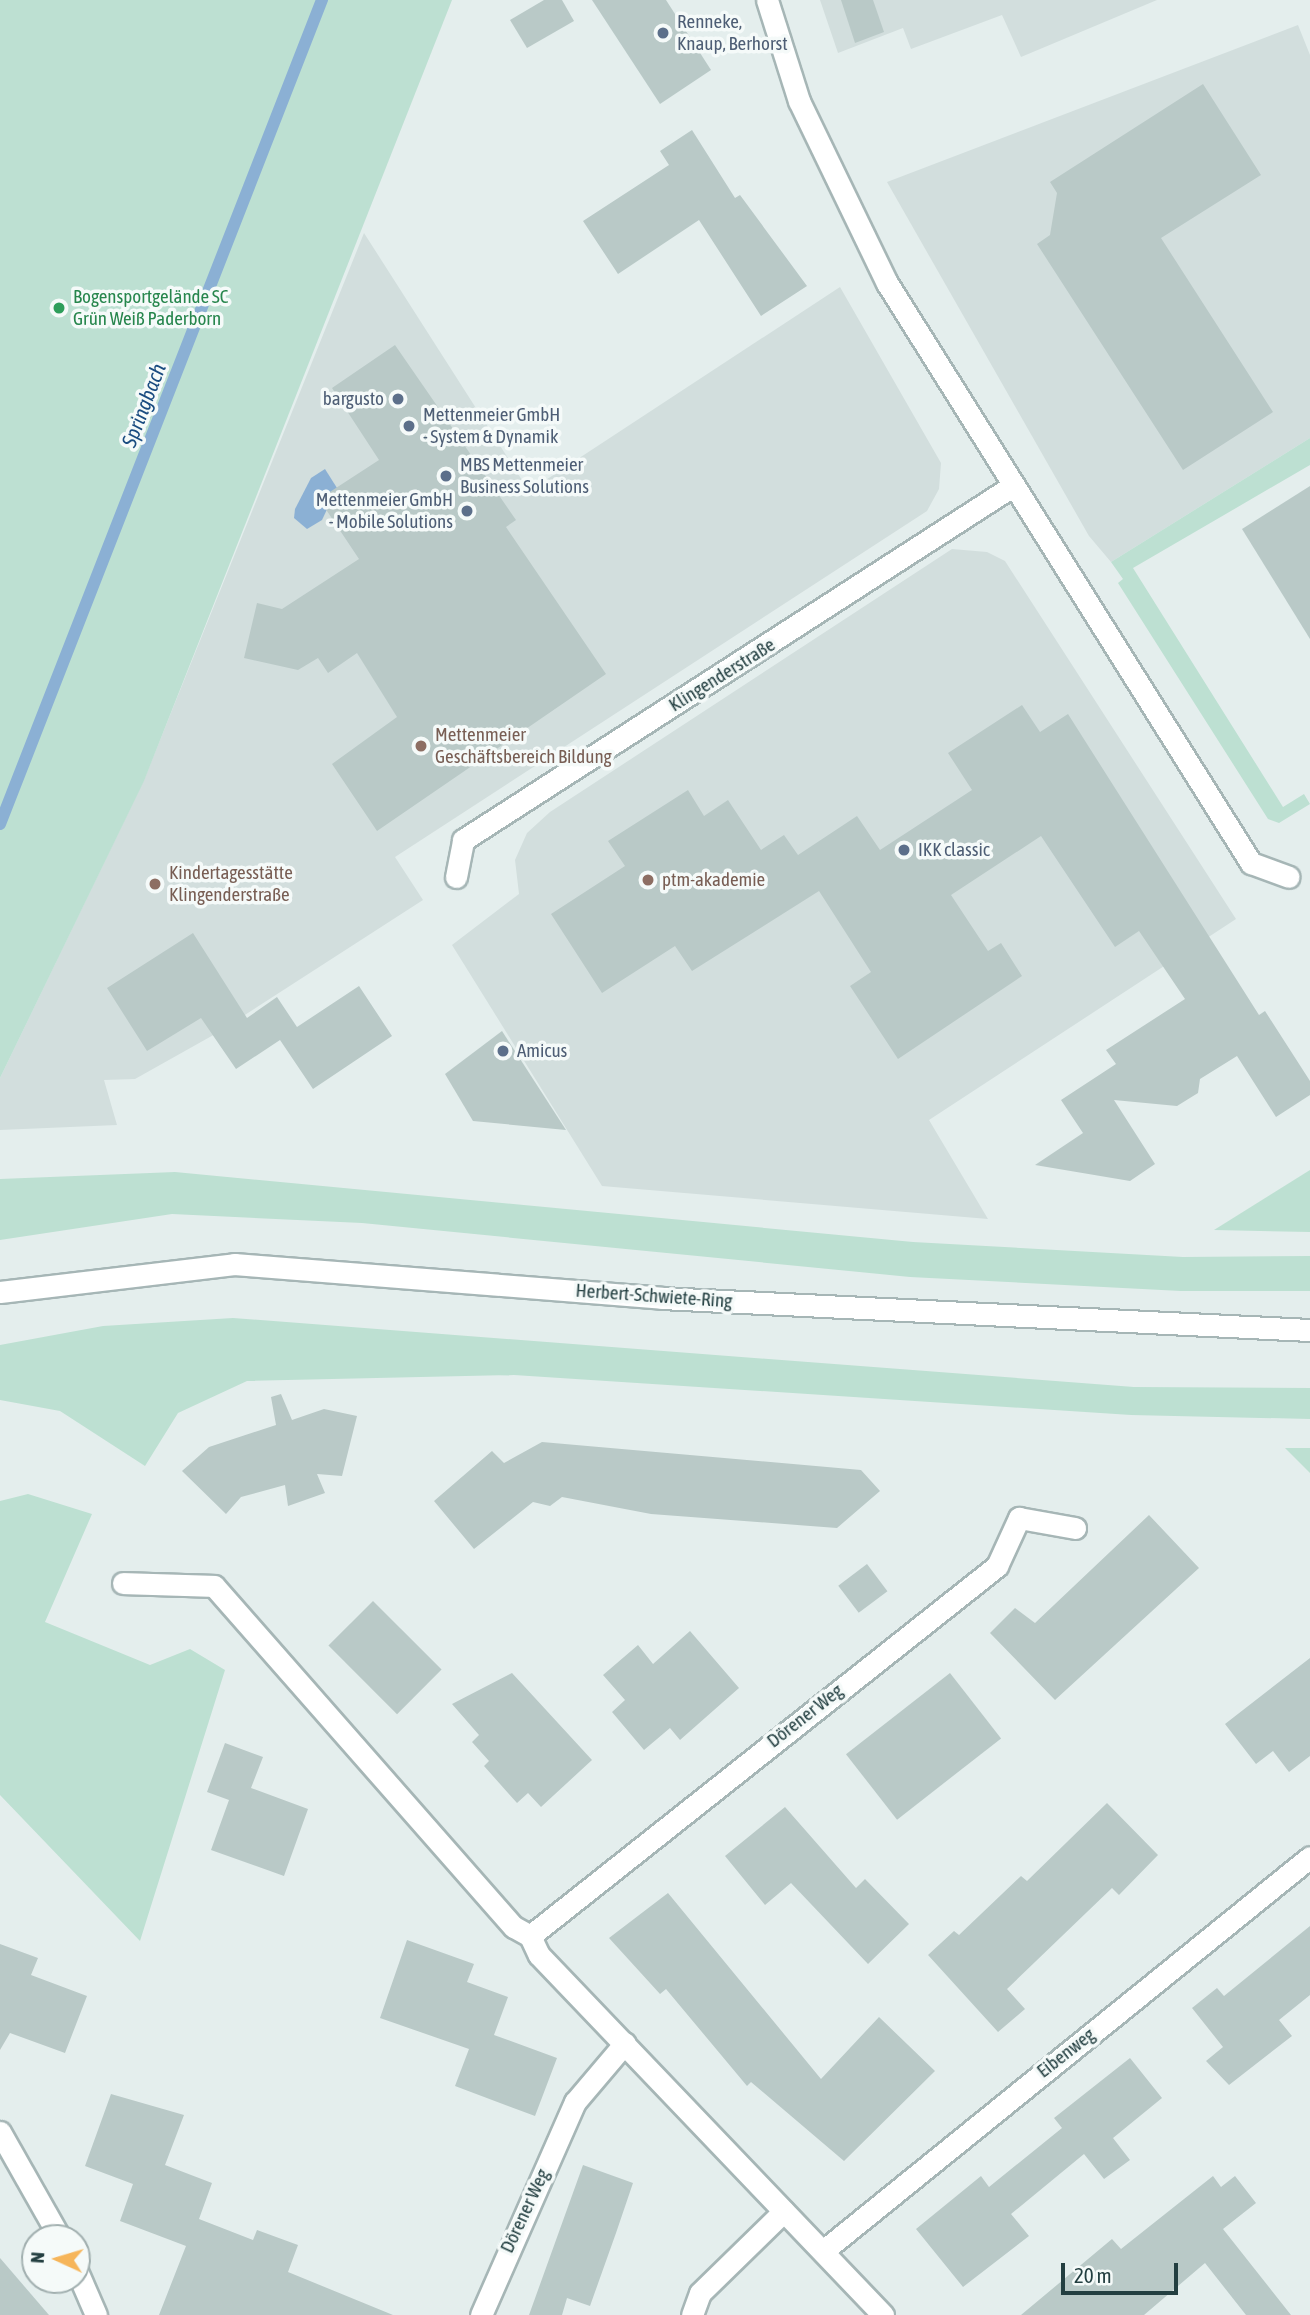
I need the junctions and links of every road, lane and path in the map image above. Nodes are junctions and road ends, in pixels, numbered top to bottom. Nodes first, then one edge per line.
1 (766, 0) edge
2 (1011, 487) junction
3 (456, 877) dead end
4 (1289, 877) dead end
5 (0, 1292) edge
6 (1310, 1330) edge
7 (1075, 1528) dead end
8 (123, 1583) dead end
9 (1310, 1857) edge
10 (530, 1936) junction
11 (625, 2043) junction
12 (0, 2132) edge
13 (784, 2211) junction
14 (52, 2224) edge
15 (823, 2251) junction
16 (87, 2294) edge
17 (96, 2315) edge
18 (481, 2315) edge
19 (692, 2315) edge
20 (883, 2315) edge

1 - 2 street
2 - 3 street, Klingenderstraße
2 - 4 street
5 - 6 street, Herbert-Schwiete-Ring
7 - 10 street, Dörener Weg
8 - 10 street
9 - 15 street, Eibenweg
10 - 11 street
11 - 13 street
11 - 18 street, Dörener Weg
12 - 14 street
13 - 15 street
13 - 19 street
15 - 20 street
16 - 17 street

